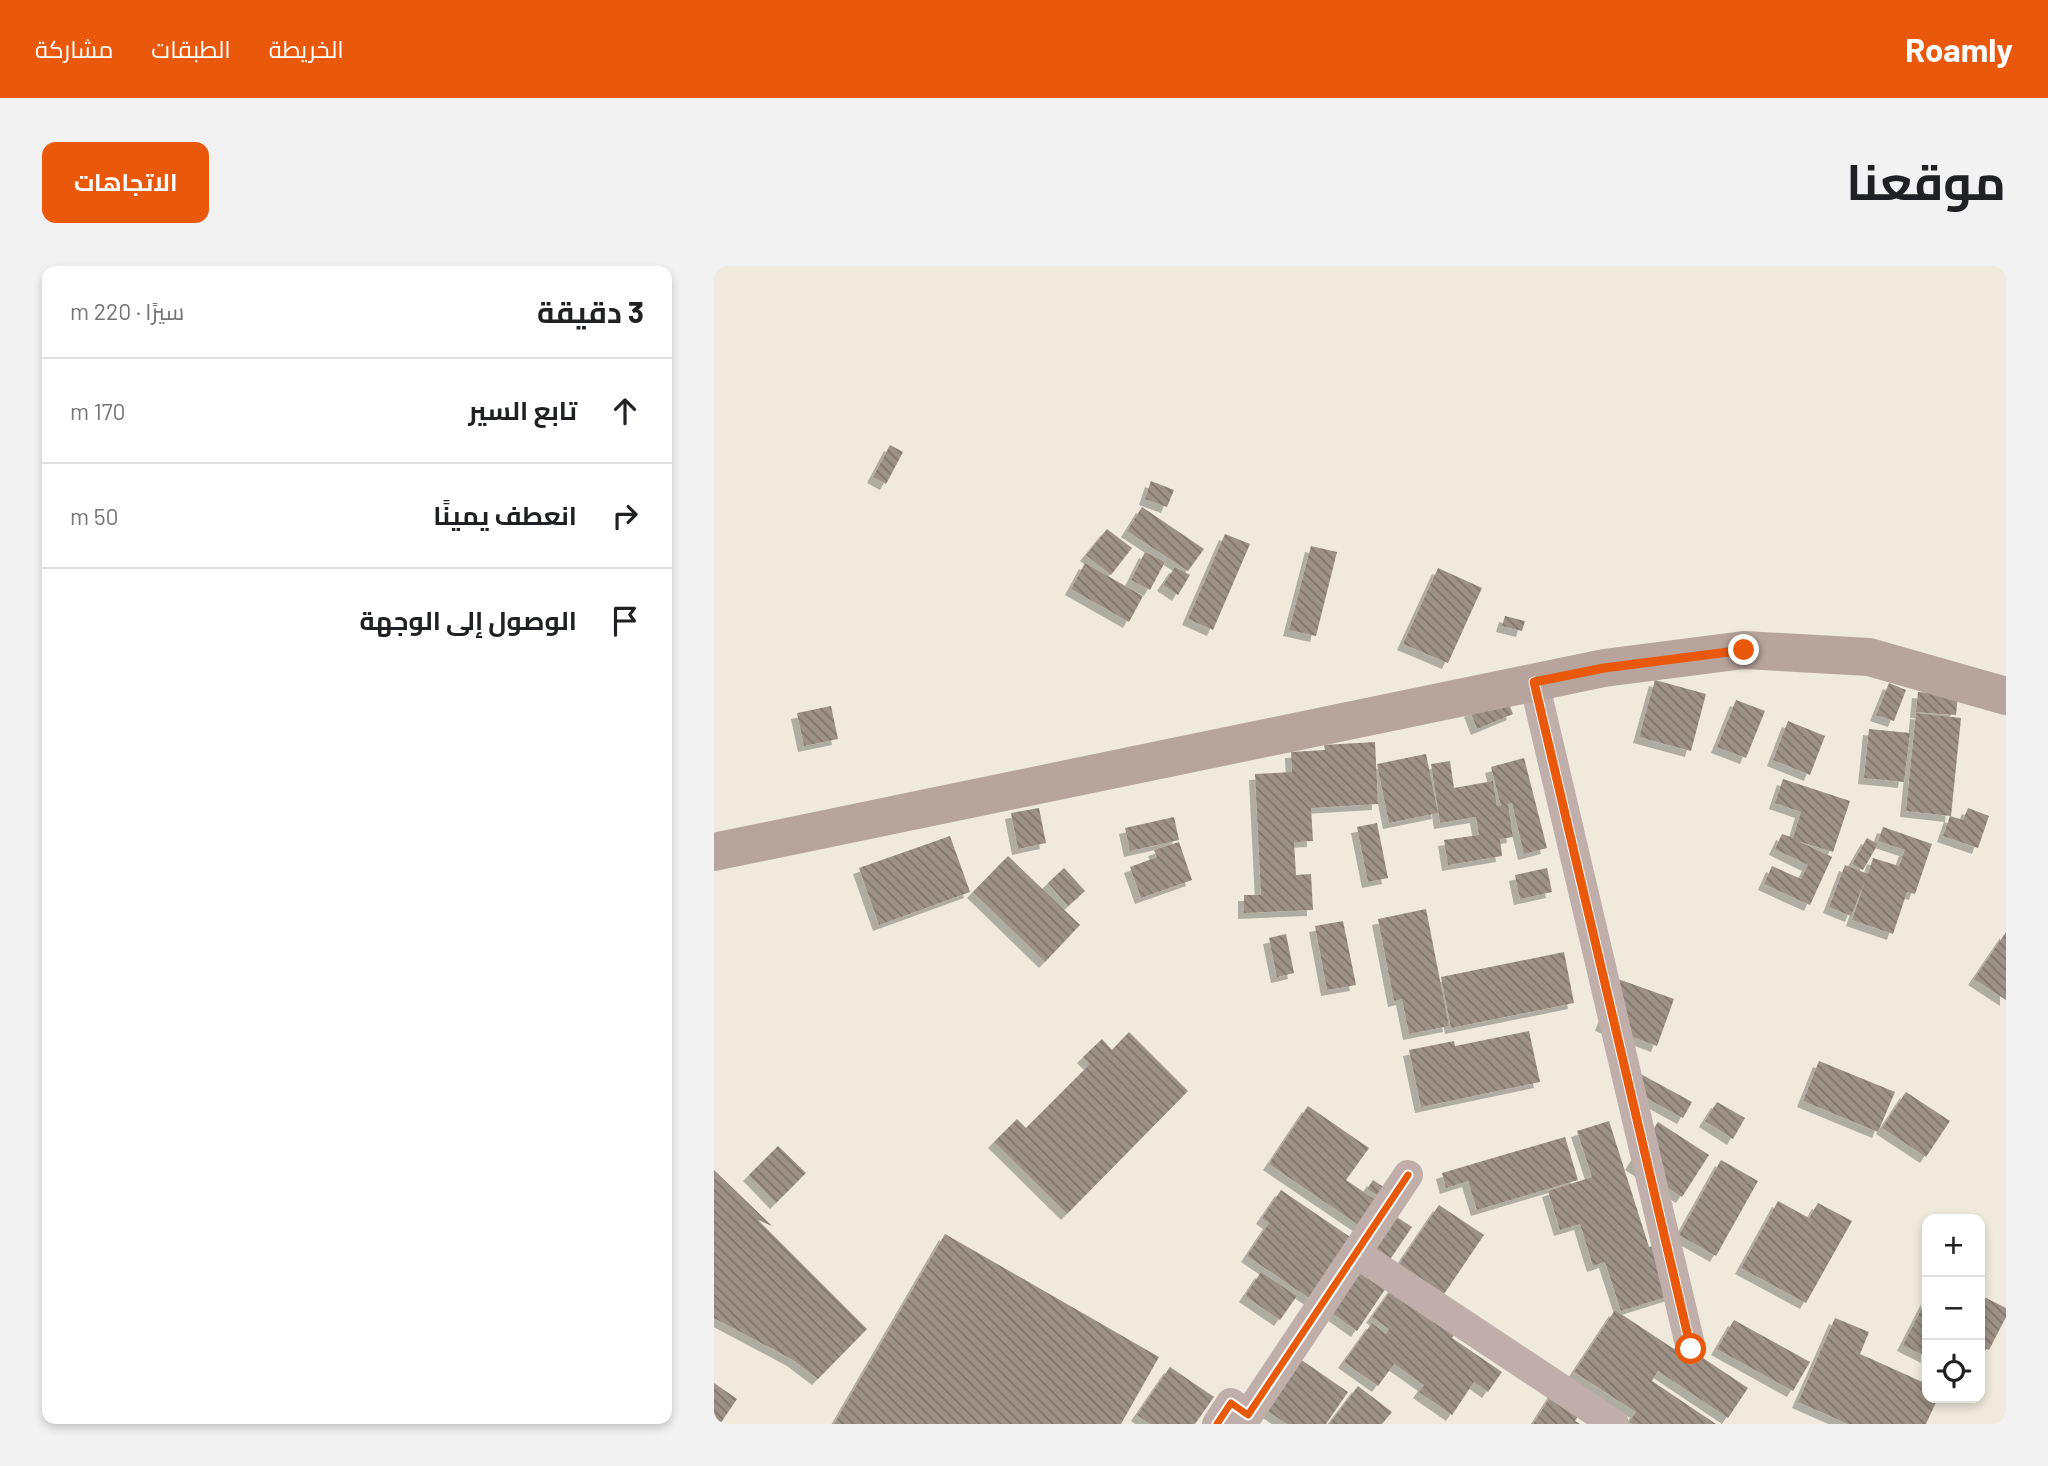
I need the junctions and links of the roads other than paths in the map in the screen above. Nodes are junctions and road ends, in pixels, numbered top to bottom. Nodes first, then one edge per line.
1 (1534, 682) junction
2 (2006, 696) edge
3 (714, 852) edge
4 (1408, 1175) dead end
5 (1356, 1252) junction
6 (1691, 1349) dead end
7 (1255, 1419) edge
8 (1217, 1424) edge
9 (1614, 1424) edge

1 - 2 main road
1 - 3 main road
1 - 6 street
4 - 5 street
5 - 7 street
5 - 9 street
7 - 8 street

